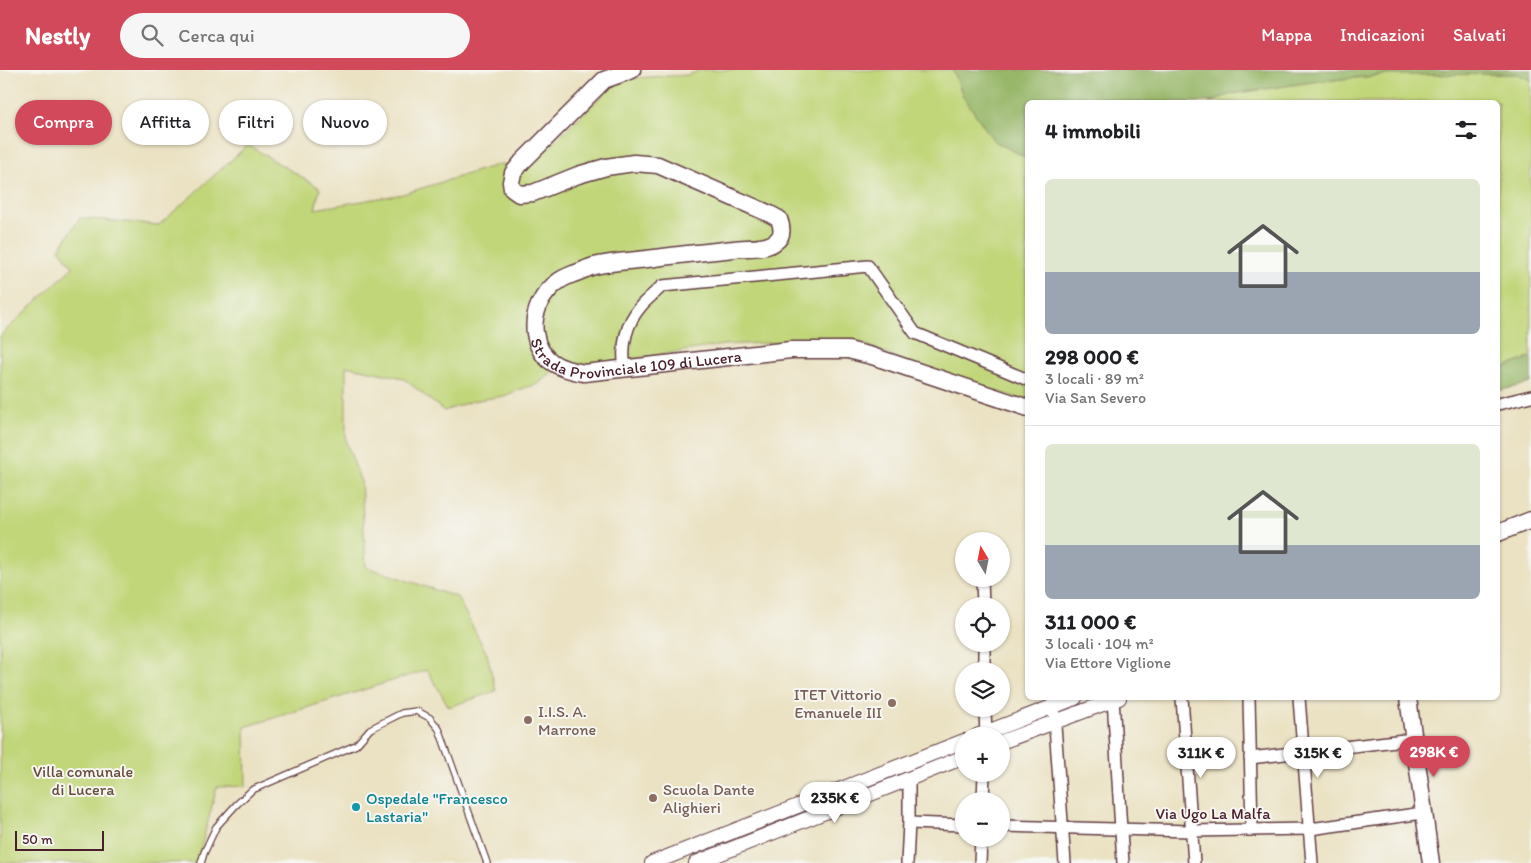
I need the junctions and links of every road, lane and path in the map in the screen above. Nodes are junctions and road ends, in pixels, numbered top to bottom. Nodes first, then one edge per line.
1 (632, 70) edge
2 (624, 369) junction
3 (1025, 379) edge
4 (1531, 396) edge
5 (1500, 404) edge
6 (1025, 407) edge
7 (1531, 520) edge
8 (1500, 532) edge
9 (1110, 700) edge
10 (1115, 700) edge
11 (1182, 700) edge
12 (1249, 700) edge
13 (1300, 700) edge
14 (1408, 700) edge
15 (1053, 702) edge
16 (1055, 722) junction
17 (1000, 727) edge
18 (1010, 739) edge
19 (1413, 739) junction
20 (955, 745) edge
21 (1303, 752) junction
22 (1250, 758) junction
23 (955, 761) edge
24 (908, 763) junction
25 (908, 779) junction
26 (1424, 813) junction
27 (909, 823) junction
28 (955, 825) edge
29 (1010, 826) edge
30 (1063, 828) junction
31 (1121, 829) junction
32 (1310, 829) junction
33 (1252, 830) junction
34 (1191, 831) junction
35 (981, 847) edge
36 (687, 857) edge
37 (201, 863) edge
38 (487, 863) edge
39 (652, 863) edge
40 (696, 863) edge
41 (907, 863) edge
42 (980, 863) edge
43 (1065, 863) edge
44 (1123, 863) edge
45 (1194, 863) edge
46 (1312, 863) edge
47 (1431, 863) edge

1 - 2 main road, Strada Provinciale 109 di Lucera
2 - 3 street
2 - 6 main road, Strada Provinciale 109 di Lucera
4 - 5 street
7 - 8 main road
9 - 16 street
10 - 31 street
11 - 34 street
12 - 22 street
13 - 21 street
14 - 19 main road
15 - 16 street
15 - 17 street
16 - 18 street
16 - 30 street
19 - 21 street
19 - 26 main road
20 - 24 street
21 - 22 street
21 - 32 street
22 - 33 street
23 - 25 street
24 - 25 lane
24 - 36 street
25 - 27 street
25 - 40 street
26 - 32 street, Via Ugo La Malfa
26 - 47 main road
27 - 28 street
27 - 41 street
29 - 30 street, Via Ugo La Malfa
30 - 31 street, Via Ugo La Malfa
30 - 43 street
31 - 34 street, Via Ugo La Malfa
31 - 44 street
32 - 33 street, Via Ugo La Malfa
32 - 46 street
33 - 34 street, Via Ugo La Malfa
34 - 45 street
35 - 42 street
36 - 39 street
37 - 38 lane

